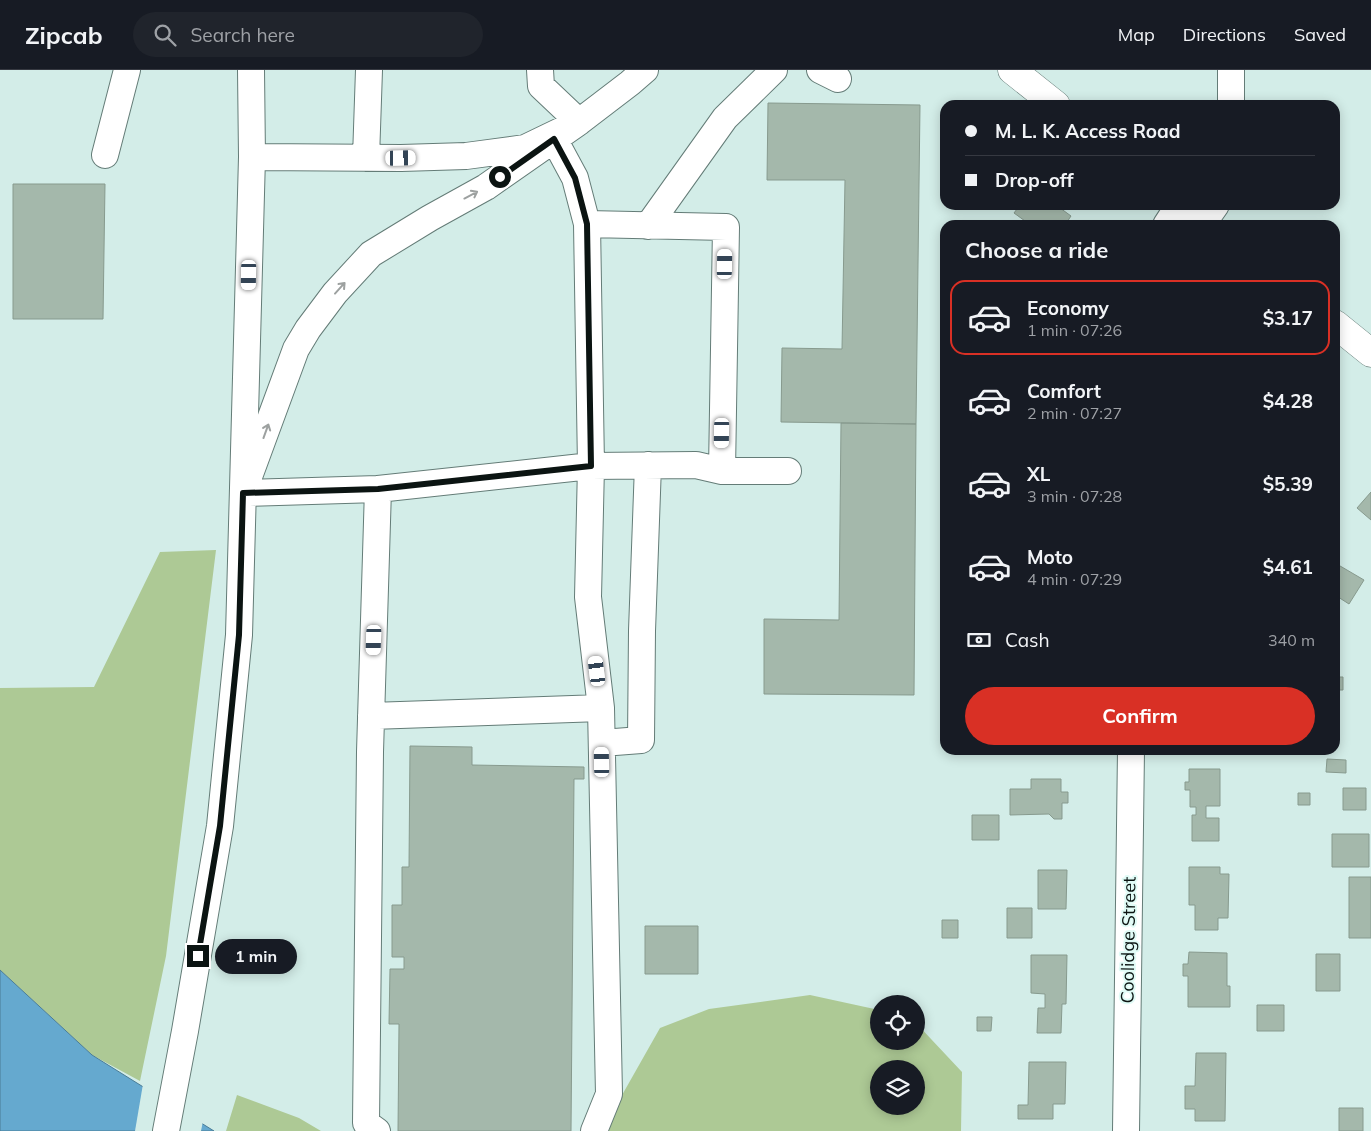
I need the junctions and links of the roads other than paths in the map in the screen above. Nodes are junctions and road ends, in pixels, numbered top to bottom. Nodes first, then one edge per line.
1 (127, 70) edge
2 (251, 70) edge
3 (369, 70) edge
4 (540, 70) edge
5 (645, 70) edge
6 (774, 70) edge
7 (1230, 70) edge
8 (1016, 71) edge
9 (1050, 100) edge
10 (1231, 100) edge
11 (579, 122) junction
12 (554, 139) junction
13 (105, 155) dead end
14 (252, 157) junction
15 (366, 158) junction
16 (1198, 212) edge
17 (1178, 220) edge
18 (587, 224) junction
19 (648, 226) junction
20 (1340, 328) edge
21 (1371, 352) edge
22 (648, 465) junction
23 (591, 466) junction
24 (722, 470) junction
25 (788, 470) dead end
26 (378, 489) junction
27 (243, 493) junction
28 (601, 708) junction
29 (371, 716) junction
30 (602, 743) junction
31 (1131, 755) edge
32 (166, 1131) edge
33 (377, 1131) edge
34 (594, 1131) edge
35 (1126, 1131) edge

1 - 13 street
2 - 14 street
3 - 15 street
4 - 11 street
5 - 11 street
6 - 19 street
7 - 10 street
8 - 9 main road
11 - 12 street
11 - 15 street
12 - 18 street
27 -> 12 street
14 - 15 street
14 - 27 street
16 - 17 street
18 - 19 street
18 - 23 street
19 - 24 street
20 - 21 main road
22 - 23 street
22 - 24 street
22 - 30 street
23 - 26 street
23 - 28 street
24 - 25 street
26 - 27 street
26 - 29 street
27 - 32 street
28 - 29 street
28 - 30 street
29 - 33 street
30 - 34 street
31 - 35 street, Coolidge Street

